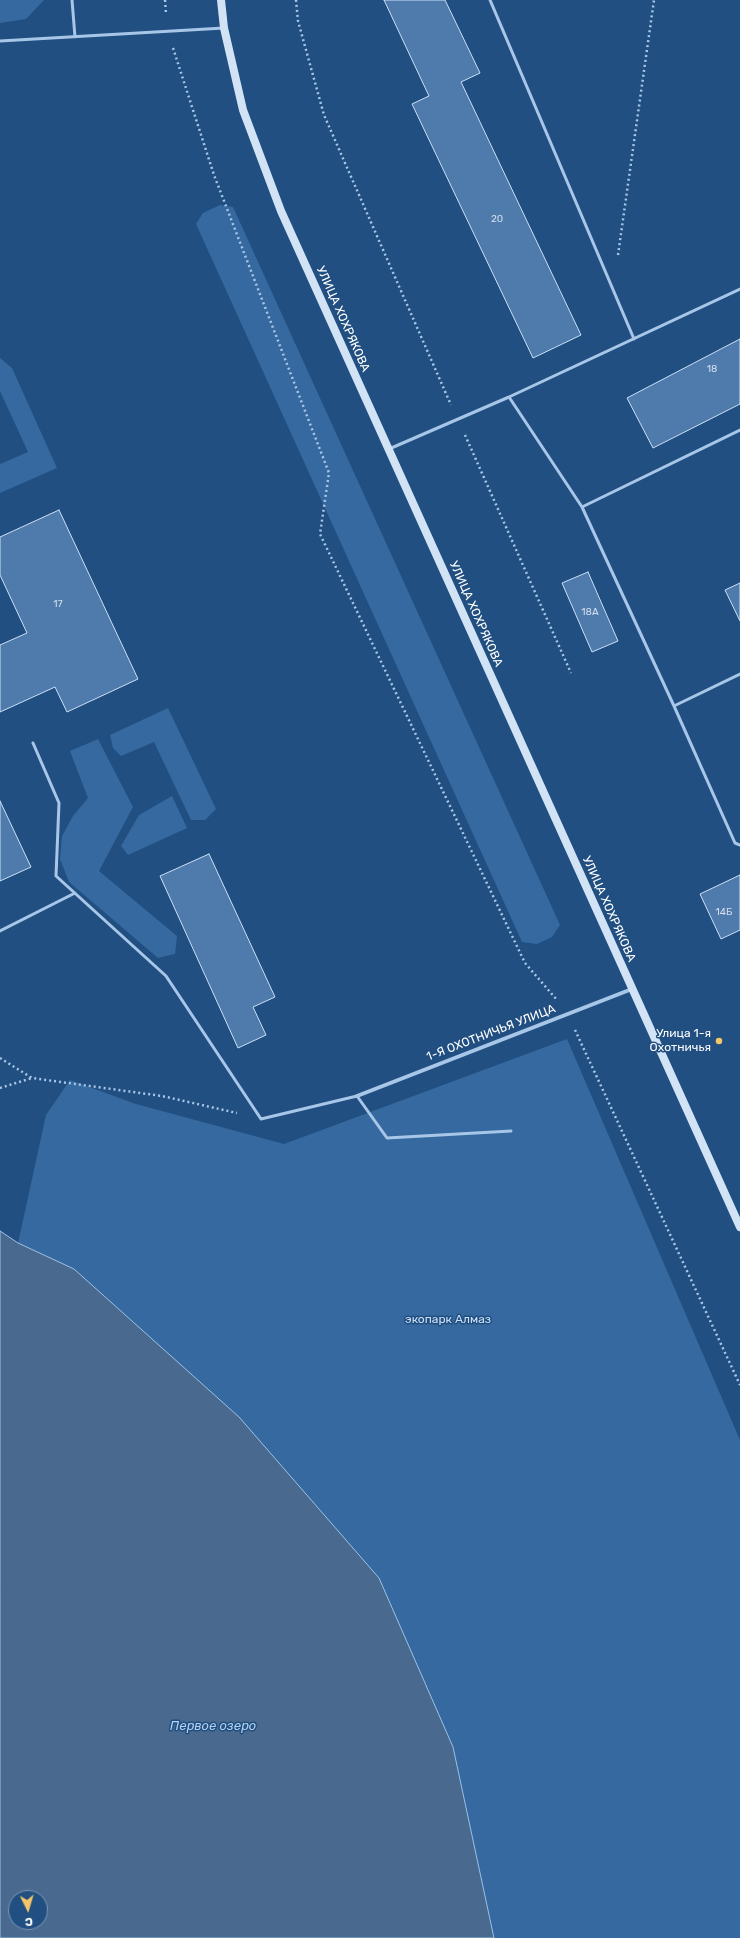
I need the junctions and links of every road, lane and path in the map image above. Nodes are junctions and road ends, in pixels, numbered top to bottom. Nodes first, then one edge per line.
1 (72, 0) edge
2 (165, 0) edge
3 (221, 0) edge
4 (296, 0) edge
5 (490, 0) edge
6 (654, 0) edge
7 (224, 28) junction
8 (167, 31) junction
9 (75, 37) junction
10 (0, 41) edge
11 (740, 289) edge
12 (613, 290) junction
13 (634, 339) junction
14 (508, 397) junction
15 (458, 419) junction
16 (740, 430) edge
17 (389, 449) junction
18 (582, 507) junction
19 (571, 673) dead end
20 (740, 674) edge
21 (674, 706) junction
22 (33, 743) dead end
23 (740, 844) edge
24 (75, 893) junction
25 (0, 931) edge
26 (632, 989) junction
27 (568, 1014) junction
28 (0, 1058) edge
29 (32, 1078) junction
30 (0, 1088) edge
31 (357, 1096) junction
32 (262, 1119) junction
33 (511, 1131) dead end
34 (740, 1227) edge
35 (740, 1385) edge

1 - 9 lane
2 - 8 path
3 - 7 main road, УЛИЦА ХОХРЯКОВА
4 - 15 path
5 - 12 lane
6 - 12 path
7 - 8 lane
7 - 17 main road, УЛИЦА ХОХРЯКОВА
8 - 9 lane
8 - 27 path
9 - 10 lane
11 - 13 lane
12 - 13 lane
13 - 14 lane
14 - 15 lane
14 - 18 lane
15 - 17 lane
15 - 19 path
16 - 18 lane
17 - 26 main road, УЛИЦА ХОХРЯКОВА
18 - 21 lane
20 - 21 lane
21 - 23 lane
22 - 24 lane
24 - 25 lane
24 - 32 lane
26 - 27 street, 1-Я ОХОТНИЧЬЯ УЛИЦА
26 - 34 main road, УЛИЦА ХОХРЯКОВА
27 - 31 street, 1-Я ОХОТНИЧЬЯ УЛИЦА
27 - 35 path
28 - 29 path
29 - 30 path
29 - 32 path
31 - 32 lane
31 - 33 lane

